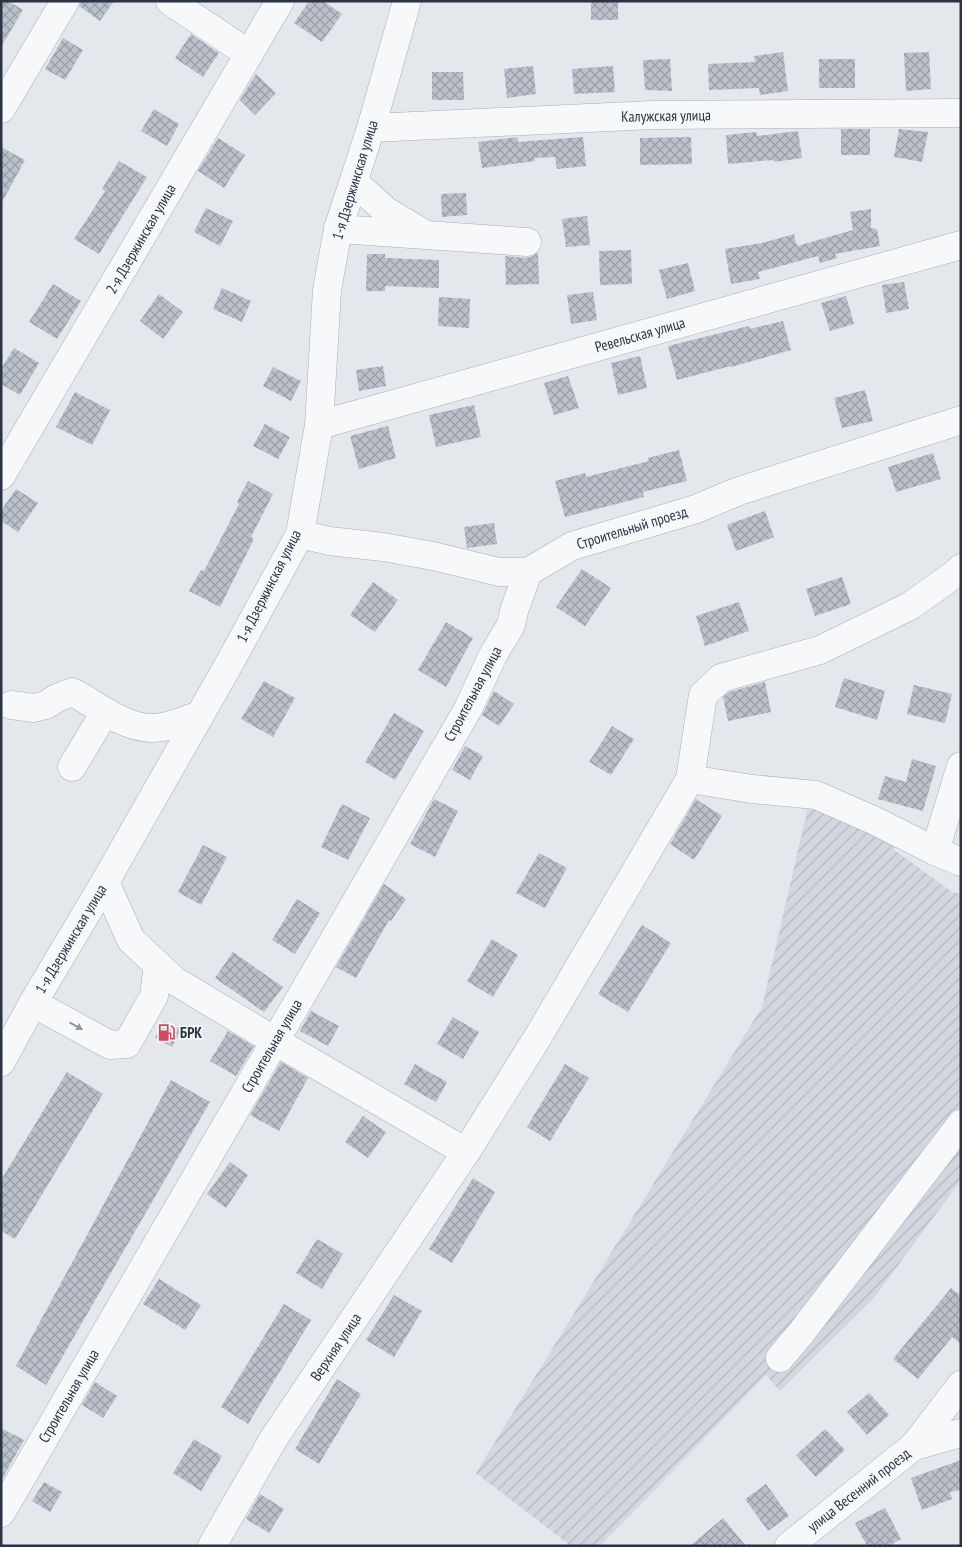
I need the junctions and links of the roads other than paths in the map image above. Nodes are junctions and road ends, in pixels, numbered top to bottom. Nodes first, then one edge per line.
1 (65, 1) edge
2 (170, 1) edge
3 (280, 1) edge
4 (407, 1) edge
5 (249, 54) junction
6 (1, 109) edge
7 (961, 112) edge
8 (371, 128) junction
9 (354, 182) junction
10 (338, 229) junction
11 (426, 235) junction
12 (527, 242) dead end
13 (961, 245) edge
14 (961, 420) edge
15 (319, 425) junction
16 (1, 476) edge
17 (300, 534) junction
18 (961, 568) edge
19 (528, 572) junction
20 (11, 705) dead end
21 (105, 712) junction
22 (200, 715) junction
23 (961, 766) edge
24 (72, 767) dead end
25 (690, 779) junction
26 (935, 851) junction
27 (961, 862) edge
28 (105, 882) junction
29 (158, 965) junction
30 (33, 1002) junction
31 (275, 1041) junction
32 (1, 1062) edge
33 (961, 1124) edge
34 (466, 1152) junction
35 (780, 1358) dead end
36 (961, 1386) edge
37 (961, 1434) edge
38 (914, 1446) junction
39 (1, 1513) edge
40 (212, 1546) edge
41 (789, 1546) edge

1 - 6 street
2 - 5 street
3 - 5 street, 2-я Дзержинская улица
4 - 8 street, 1-я Дзержинская улица
5 - 16 street, 2-я Дзержинская улица
7 - 8 street, Калужская улица
8 - 9 street, 1-я Дзержинская улица
9 - 10 street, 1-я Дзержинская улица
9 - 11 street
10 - 11 street
10 - 15 street, 1-я Дзержинская улица
11 - 12 street
13 - 15 street, Ревельская улица
14 - 19 street, Строительный проезд
15 - 17 street, 1-я Дзержинская улица
17 - 19 street
17 - 22 street, 1-я Дзержинская улица
18 - 25 street
19 - 31 street, Строительная улица
20 - 21 street
21 - 22 street
21 - 24 street
22 - 28 street, 1-я Дзержинская улица
23 - 26 street
25 - 26 street
25 - 34 street, Верхняя улица
26 - 27 street
28 - 29 street
28 - 30 street, 1-я Дзержинская улица
30 -> 29 street
29 - 31 street
30 - 32 street, 1-я Дзержинская улица
31 - 34 street
31 - 39 street, Строительная улица
33 - 35 street
34 - 40 street, Верхняя улица
36 - 38 street
37 - 38 street, улица Весенний проезд
38 - 41 street, улица Весенний проезд

